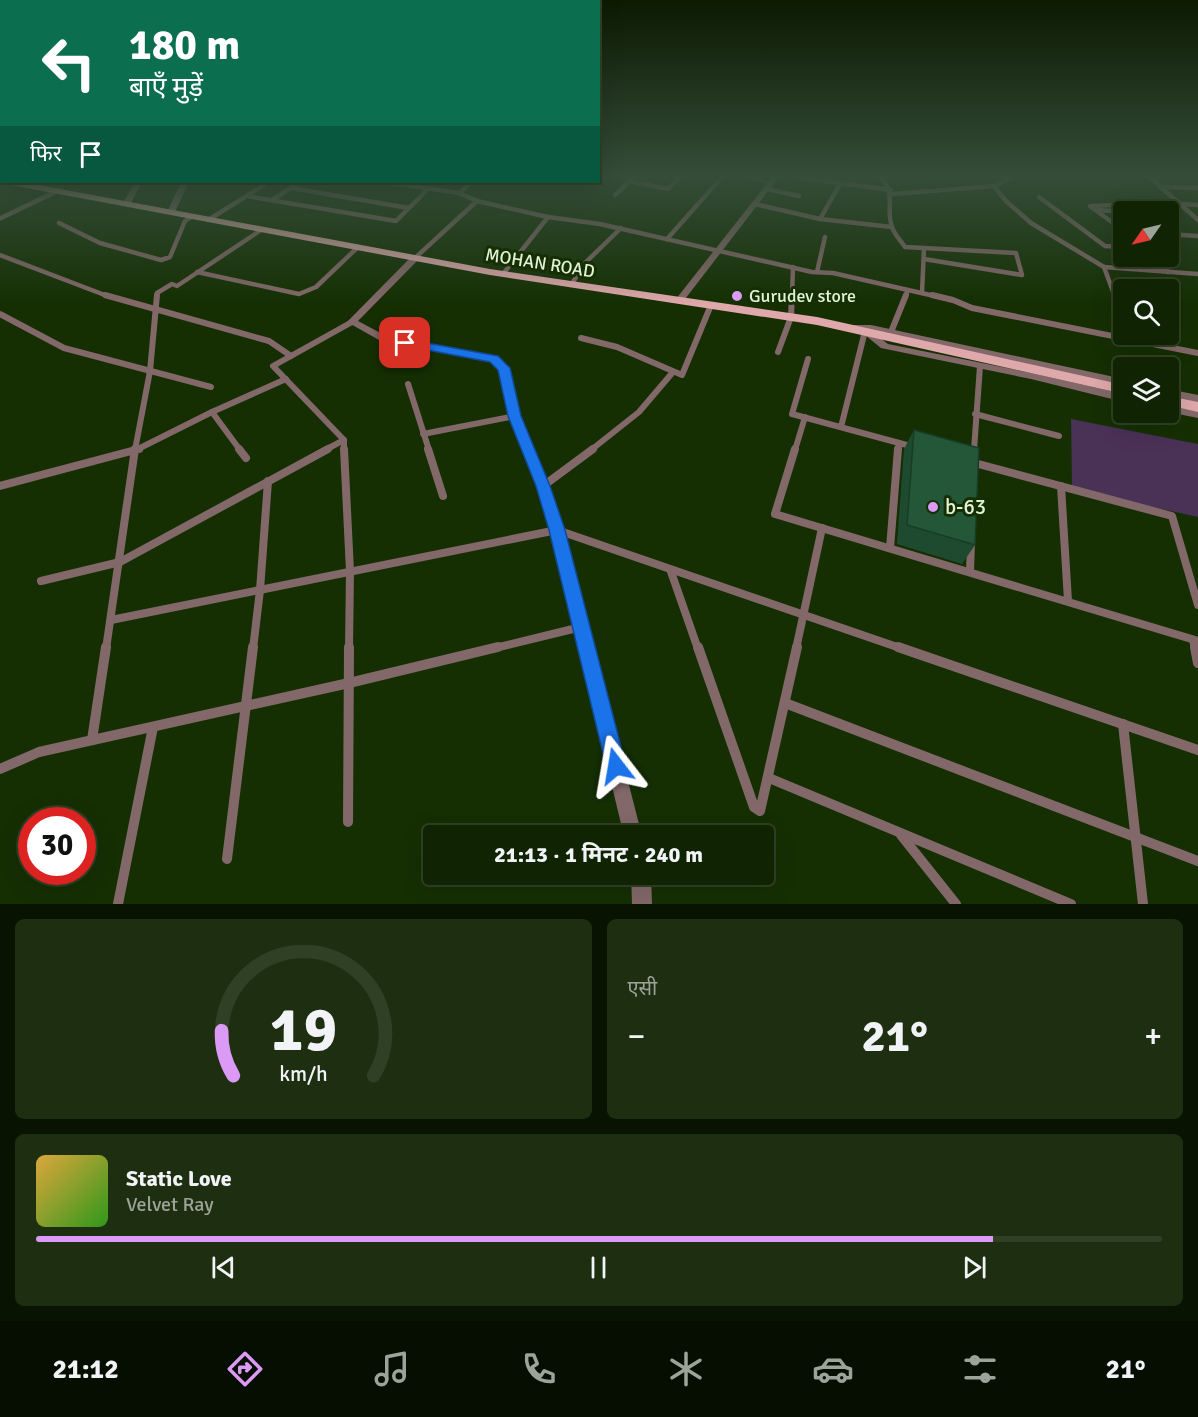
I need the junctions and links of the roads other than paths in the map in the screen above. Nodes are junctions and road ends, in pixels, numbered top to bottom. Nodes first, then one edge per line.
1 (188, 219) edge
2 (203, 219) edge
3 (459, 219) edge
4 (546, 219) edge
5 (563, 219) edge
6 (685, 219) edge
7 (743, 219) edge
8 (822, 219) edge
9 (892, 219) edge
10 (1024, 219) edge
11 (1068, 219) edge
12 (208, 220) joint
13 (59, 223) dead end
14 (892, 227) junction
15 (621, 228) junction
16 (261, 230) junction
17 (1179, 235) edge
18 (1198, 236) edge
19 (825, 237) dead end
20 (667, 239) junction
21 (358, 247) junction
22 (1113, 247) edge
23 (924, 248) junction
24 (718, 251) junction
25 (1, 256) edge
26 (415, 258) junction
27 (924, 260) junction
28 (793, 267) junction
29 (1104, 267) junction
30 (1164, 267) edge
31 (197, 272) junction
32 (818, 272) junction
33 (1168, 272) junction
34 (503, 274) junction
35 (1198, 274) edge
36 (571, 285) junction
37 (908, 290) junction
38 (1113, 291) edge
39 (922, 293) junction
40 (679, 301) junction
41 (711, 305) junction
42 (155, 312) junction
43 (0, 314) edge
44 (791, 317) junction
45 (352, 321) junction
46 (852, 328) junction
47 (865, 331) junction
48 (889, 334) junction
49 (1113, 335) edge
50 (581, 339) dead end
51 (1162, 345) edge
52 (777, 352) dead end
53 (1198, 353) edge
54 (291, 356) junction
55 (808, 359) dead end
56 (980, 366) junction
57 (150, 371) junction
58 (673, 372) junction
59 (286, 379) junction
60 (1113, 380) edge
61 (408, 384) dead end
62 (210, 387) dead end
63 (1113, 388) edge
64 (1179, 395) edge
65 (1113, 396) edge
66 (1198, 399) edge
67 (1179, 403) edge
68 (1198, 407) edge
69 (1179, 410) edge
70 (212, 412) junction
71 (975, 414) junction
72 (1198, 414) edge
73 (514, 416) junction
74 (805, 417) junction
75 (841, 427) junction
76 (423, 434) junction
77 (1059, 436) dead end
78 (344, 440) junction
79 (899, 443) junction
80 (135, 451) junction
81 (928, 451) edge
82 (246, 458) dead end
83 (962, 460) edge
84 (974, 463) junction
85 (973, 474) edge
86 (268, 481) junction
87 (0, 486) edge
88 (543, 486) junction
89 (1061, 486) junction
90 (442, 496) dead end
91 (822, 528) junction
92 (971, 528) edge
93 (557, 530) junction
94 (890, 548) junction
95 (120, 562) junction
96 (670, 569) junction
97 (350, 571) junction
98 (970, 571) junction
99 (41, 582) dead end
100 (260, 590) junction
101 (1068, 601) junction
102 (1198, 605) edge
103 (804, 615) junction
104 (111, 620) junction
105 (581, 627) junction
106 (1195, 640) edge
107 (1198, 663) edge
108 (349, 683) junction
109 (785, 703) junction
110 (246, 706) junction
111 (1124, 724) junction
112 (153, 727) junction
113 (92, 740) junction
114 (1198, 750) edge
115 (0, 769) edge
116 (770, 778) junction
117 (348, 822) dead end
118 (630, 825) edge
119 (900, 833) junction
120 (1136, 837) junction
121 (227, 859) dead end
122 (1198, 861) edge
123 (641, 885) edge
124 (118, 904) edge
125 (642, 904) edge
126 (956, 904) edge
127 (1071, 904) edge
128 (1143, 904) edge

1 - 13 lane
2 - 12 main road, MOHAN ROAD
3 - 26 lane
4 - 34 lane
5 - 15 lane
6 - 20 lane
7 - 24 street
8 - 14 lane
9 - 14 lane
10 - 29 lane
11 - 22 lane
12 - 16 main road, MOHAN ROAD
14 - 23 lane
15 - 20 lane
15 - 36 lane
16 - 21 main road, MOHAN ROAD
16 - 31 lane
17 - 18 lane
19 - 32 lane
20 - 24 lane
21 - 26 main road, MOHAN ROAD
21 - 31 lane
23 - 27 lane
23 - 27 lane
24 - 28 lane
24 - 40 street
25 - 42 lane
26 - 34 main road, MOHAN ROAD
26 - 45 street
27 - 39 lane
28 - 32 lane
28 - 44 lane
29 - 33 lane
29 - 38 lane
30 - 33 lane
31 - 42 lane
32 - 37 lane
33 - 35 lane
34 - 36 main road, MOHAN ROAD
36 - 40 main road, MOHAN ROAD
37 - 39 lane
37 - 48 lane
39 - 49 lane
40 - 41 main road, MOHAN ROAD
41 - 44 main road, MOHAN ROAD
41 - 58 lane
42 - 54 lane
42 - 57 lane
43 - 57 lane
44 - 46 main road, MOHAN ROAD
44 - 52 lane
45 - 54 lane
45 - 73 street
46 - 47 main road, MOHAN ROAD
46 - 48 street
47 - 48 main road, MOHAN ROAD
47 - 56 street
47 - 75 lane
48 - 60 street
48 - 63 main road, MOHAN ROAD
50 - 58 lane
51 - 53 lane
54 - 59 lane
55 - 74 lane
56 - 65 street
56 - 71 lane
57 - 62 lane
57 - 80 lane
58 - 88 lane
59 - 70 lane
59 - 78 lane
61 - 76 lane
64 - 66 street
67 - 68 main road
69 - 72 street
70 - 80 lane
70 - 82 lane
71 - 77 lane
71 - 84 lane
73 - 76 lane
73 - 88 street
74 - 75 lane
74 - 91 lane
75 - 79 lane
76 - 90 lane
78 - 86 lane
78 - 97 lane
79 - 81 lane
79 - 94 lane
80 - 87 lane
80 - 95 lane
83 - 84 lane
84 - 85 lane
84 - 89 lane
86 - 95 lane
86 - 100 lane
88 - 93 street
89 - 101 lane
89 - 102 lane
91 - 94 lane
91 - 103 lane
92 - 98 lane
93 - 96 lane
93 - 97 lane
93 - 105 street
94 - 98 lane
95 - 99 lane
95 - 104 lane
96 - 103 lane
96 - 116 lane
97 - 100 lane
97 - 108 lane
98 - 101 lane
100 - 104 lane
100 - 110 lane
101 - 106 lane
103 - 109 lane
103 - 111 lane
104 - 113 lane
105 - 108 lane
105 - 118 street
106 - 107 lane
108 - 110 lane
108 - 117 lane
109 - 116 lane
109 - 120 lane
110 - 112 lane
110 - 121 lane
111 - 114 lane
111 - 120 lane
112 - 113 lane
112 - 124 lane
113 - 115 lane
116 - 119 lane
119 - 126 lane
119 - 127 lane
120 - 122 lane
120 - 128 lane
123 - 125 street

